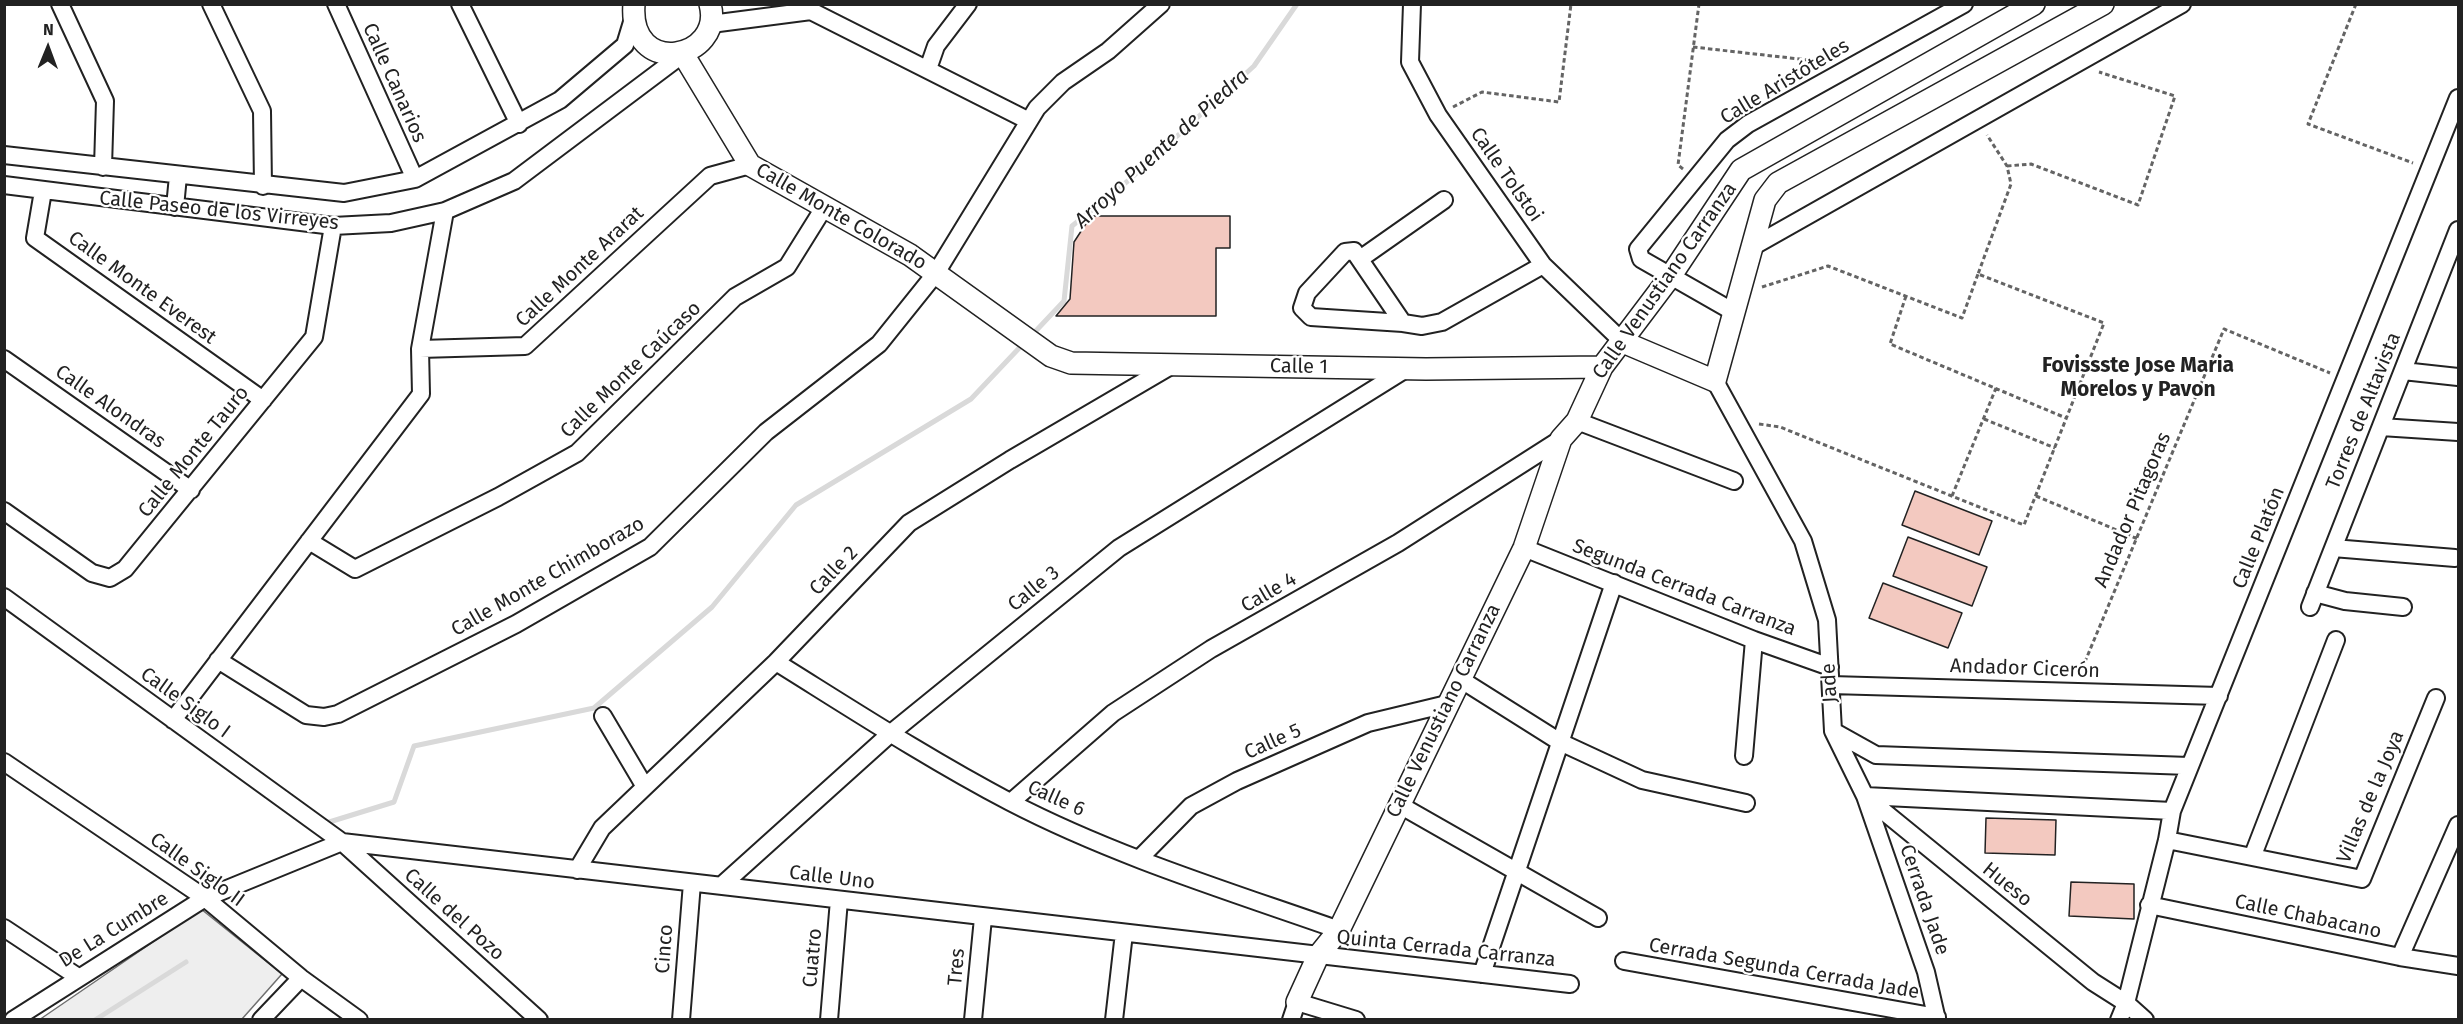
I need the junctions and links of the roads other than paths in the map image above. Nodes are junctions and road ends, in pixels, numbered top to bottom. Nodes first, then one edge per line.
1 (60, 4) edge
2 (211, 4) edge
3 (336, 4) edge
4 (460, 4) edge
5 (968, 4) edge
6 (1161, 4) edge
7 (1412, 4) edge
8 (1964, 4) edge
9 (2034, 4) edge
10 (2103, 4) edge
11 (2182, 4) edge
12 (813, 8) edge
13 (633, 13) edge
14 (711, 14) edge
15 (683, 54) junction
16 (928, 69) junction
17 (2458, 98) edge
18 (1029, 121) junction
19 (519, 124) junction
20 (4, 155) edge
21 (750, 165) junction
22 (103, 167) junction
23 (178, 176) junction
24 (415, 179) junction
25 (4, 185) edge
26 (263, 186) junction
27 (43, 191) junction
28 (1444, 200) dead end
29 (825, 206) junction
30 (175, 207) junction
31 (445, 211) junction
32 (333, 226) junction
33 (2458, 230) edge
34 (1752, 247) junction
35 (1359, 259) junction
36 (2452, 261) edge
37 (1543, 265) junction
38 (936, 273) junction
39 (1670, 276) junction
40 (1735, 303) junction
41 (1403, 323) junction
42 (1007, 326) joint
43 (1623, 342) junction
44 (420, 349) junction
45 (4, 359) edge
46 (1174, 364) junction
47 (1602, 367) junction
48 (1406, 369) junction
49 (2403, 371) junction
50 (2458, 377) edge
51 (1715, 381) junction
52 (263, 400) junction
53 (1577, 421) junction
54 (2381, 427) junction
55 (2458, 432) edge
56 (1561, 439) junction
57 (1734, 481) dead end
58 (191, 490) junction
59 (4, 511) edge
60 (309, 541) junction
61 (1524, 548) junction
62 (2333, 548) junction
63 (2455, 558) dead end
64 (1614, 583) junction
65 (4, 597) edge
66 (2403, 607) dead end
67 (1754, 640) junction
68 (2336, 640) dead end
69 (218, 660) junction
70 (776, 662) junction
71 (1830, 667) junction
72 (1460, 679) junction
73 (1831, 685) junction
74 (2219, 696) junction
75 (2436, 698) dead end
76 (1447, 704) junction
77 (603, 716) dead end
78 (173, 720) junction
79 (1833, 731) junction
80 (891, 733) junction
81 (1560, 742) junction
82 (1744, 756) dead end
83 (4, 762) edge
84 (2189, 766) junction
85 (645, 787) junction
86 (1865, 796) junction
87 (1011, 802) junction
88 (1746, 802) dead end
89 (1398, 804) junction
90 (2172, 811) junction
91 (2458, 825) edge
92 (2167, 840) junction
93 (342, 842) junction
94 (2253, 855) junction
95 (1139, 859) junction
96 (577, 870) junction
97 (1516, 871) junction
98 (692, 883) junction
99 (721, 886) junction
100 (205, 898) junction
101 (839, 900) junction
102 (2149, 905) junction
103 (983, 918) junction
104 (1598, 918) dead end
105 (4, 928) edge
106 (1339, 930) junction
107 (1124, 933) junction
108 (1318, 956) junction
109 (2400, 957) junction
110 (1624, 962) dead end
111 (2458, 966) edge
112 (1482, 974) junction
113 (78, 977) junction
114 (301, 978) junction
115 (1570, 984) dead end
116 (2126, 1003) junction
117 (1294, 1011) edge
118 (1937, 1018) edge
119 (13, 1020) edge
120 (261, 1020) edge
121 (359, 1020) edge
122 (539, 1020) edge
123 (681, 1020) edge
124 (829, 1020) edge
125 (973, 1020) edge
126 (1114, 1020) edge
127 (1356, 1020) edge
128 (2119, 1020) edge
129 (2145, 1020) edge

1 - 22 street
2 - 26 street
3 - 24 street, Calle Canarios
4 - 19 street
5 - 16 street
6 - 18 street, Calle Monte Chimborazo
7 - 37 street, Calle Tolstoi
8 - 39 street, Calle Aristóteles
9 - 39 street, Calle Venustiano Carranza
10 - 34 street, Calle Venustiano Carranza
11 - 34 street
12 - 14 street
12 - 16 street
13 - 15 street
13 - 19 street, Calle Paseo de los Virreyes
14 - 15 street, Calle Paseo de los Virreyes
15 - 21 street, Calle Monte Colorado
15 - 31 street, Calle Paseo de los Virreyes
16 - 18 street
17 - 74 street, Calle Platón
18 - 38 street, Calle Monte Chimborazo
19 - 24 street, Calle Paseo de los Virreyes
20 - 22 street, Calle Paseo de los Virreyes
21 - 29 street, Calle Monte Colorado
21 - 44 street, Calle Monte Ararat
22 - 23 street, Calle Paseo de los Virreyes
23 - 26 street, Calle Paseo de los Virreyes
23 - 30 street
24 - 26 street, Calle Paseo de los Virreyes
25 - 27 street, Calle Paseo de los Virreyes
27 - 30 street, Calle Paseo de los Virreyes
27 - 52 street, Calle Monte Everest
28 - 35 street
29 - 38 street, Calle Monte Colorado
29 - 60 street, Calle Monte Caúcaso
30 - 32 street, Calle Paseo de los Virreyes
31 - 32 street, Calle Paseo de los Virreyes
31 - 44 street
32 - 52 street, Calle Monte Tauro
33 - 36 street, Torres de Altavista
34 - 40 street, Calle Venustiano Carranza
35 - 41 street
35 - 41 street
36 - 49 street, Torres de Altavista
37 - 41 street
37 - 43 street, Calle Tolstoi
38 - 42 street, Calle Monte Colorado
38 - 69 street, Calle Monte Chimborazo
39 - 40 street
39 - 43 street, Calle Venustiano Carranza
40 - 51 street, Calle Venustiano Carranza
42 - 46 street, Calle 1
43 - 47 street, Calle Venustiano Carranza
43 - 51 street
44 - 60 street
45 - 58 street, Calle Alondras
46 - 48 street, Calle 1
46 - 70 street, Calle 2
47 - 48 street, Calle 1
47 - 53 street, Calle Venustiano Carranza
48 - 80 street, Calle 3
49 - 50 street
49 - 54 street, Torres de Altavista
51 - 71 street, Jade
52 - 58 street, Calle Monte Tauro
53 - 56 street, Calle Venustiano Carranza
53 - 57 street
54 - 55 street
54 - 62 street, Torres de Altavista
56 - 61 street, Calle Venustiano Carranza
56 - 87 street, Calle 4
58 - 59 street, Calle Monte Tauro
60 - 69 street
61 - 64 street, Segunda Cerrada Carranza
61 - 72 street, Calle Venustiano Carranza
62 - 63 street
62 - 66 street, Torres de Altavista
64 - 67 street, Segunda Cerrada Carranza
64 - 81 street
65 - 78 street, Calle Siglo I
67 - 71 street, Segunda Cerrada Carranza
67 - 82 street
68 - 94 street
69 - 78 street
70 - 80 street, Calle 6
70 - 85 street, Calle 2
71 - 73 street, Jade
72 - 76 street, Calle Venustiano Carranza
72 - 81 street
73 - 74 street, Andador Cicerón
73 - 79 street, Jade
74 - 84 street, Calle Platón
75 - 94 street, Villas de la Joya
76 - 89 street, Calle Venustiano Carranza
76 - 95 street, Calle 5
77 - 85 street
78 - 93 street, Calle Siglo I
79 - 84 street
79 - 86 street, Jade
80 - 87 street, Calle 6
80 - 99 street, Calle 3
81 - 88 street
81 - 97 street
83 - 100 street, Calle Siglo II
84 - 90 street, Calle Platón
85 - 96 street, Calle 2
86 - 90 street
86 - 116 street, Hueso
86 - 118 street, Cerrada Jade
87 - 95 street, Calle 6
89 - 97 street
89 - 106 street, Calle Venustiano Carranza
90 - 92 street, Calle Platón
91 - 109 street
92 - 94 street, Villas de la Joya
92 - 102 street, Calle Platón
93 - 96 street, Calle Uno
93 - 100 street, De La Cumbre
93 - 122 street, Calle del Pozo
95 - 106 street, Calle 6
96 - 98 street, Calle Uno
97 - 104 street
97 - 112 street
98 - 99 street, Calle Uno
98 - 123 street, Cinco
99 - 101 street, Calle Uno
100 - 113 street, De La Cumbre
100 - 114 street, Calle Siglo II
101 - 103 street, Calle Uno
101 - 124 street, Cuatro
102 - 109 street, Calle Chabacano
102 - 116 street, Calle Platón
103 - 107 street, Calle Uno
103 - 125 street, Tres
105 - 113 street
106 - 108 street, Calle Venustiano Carranza
107 - 108 street, Calle Uno
107 - 126 street
108 - 112 street, Quinta Cerrada Carranza
108 - 117 street, Calle Venustiano Carranza
109 - 111 street, Calle Chabacano
110 - 118 street, Cerrada Segunda Cerrada Jade
112 - 115 street, Quinta Cerrada Carranza
113 - 119 street, De La Cumbre
114 - 120 street
114 - 121 street, Calle Siglo II
116 - 128 street, Calle Platón
116 - 129 street, Hueso
117 - 127 street

